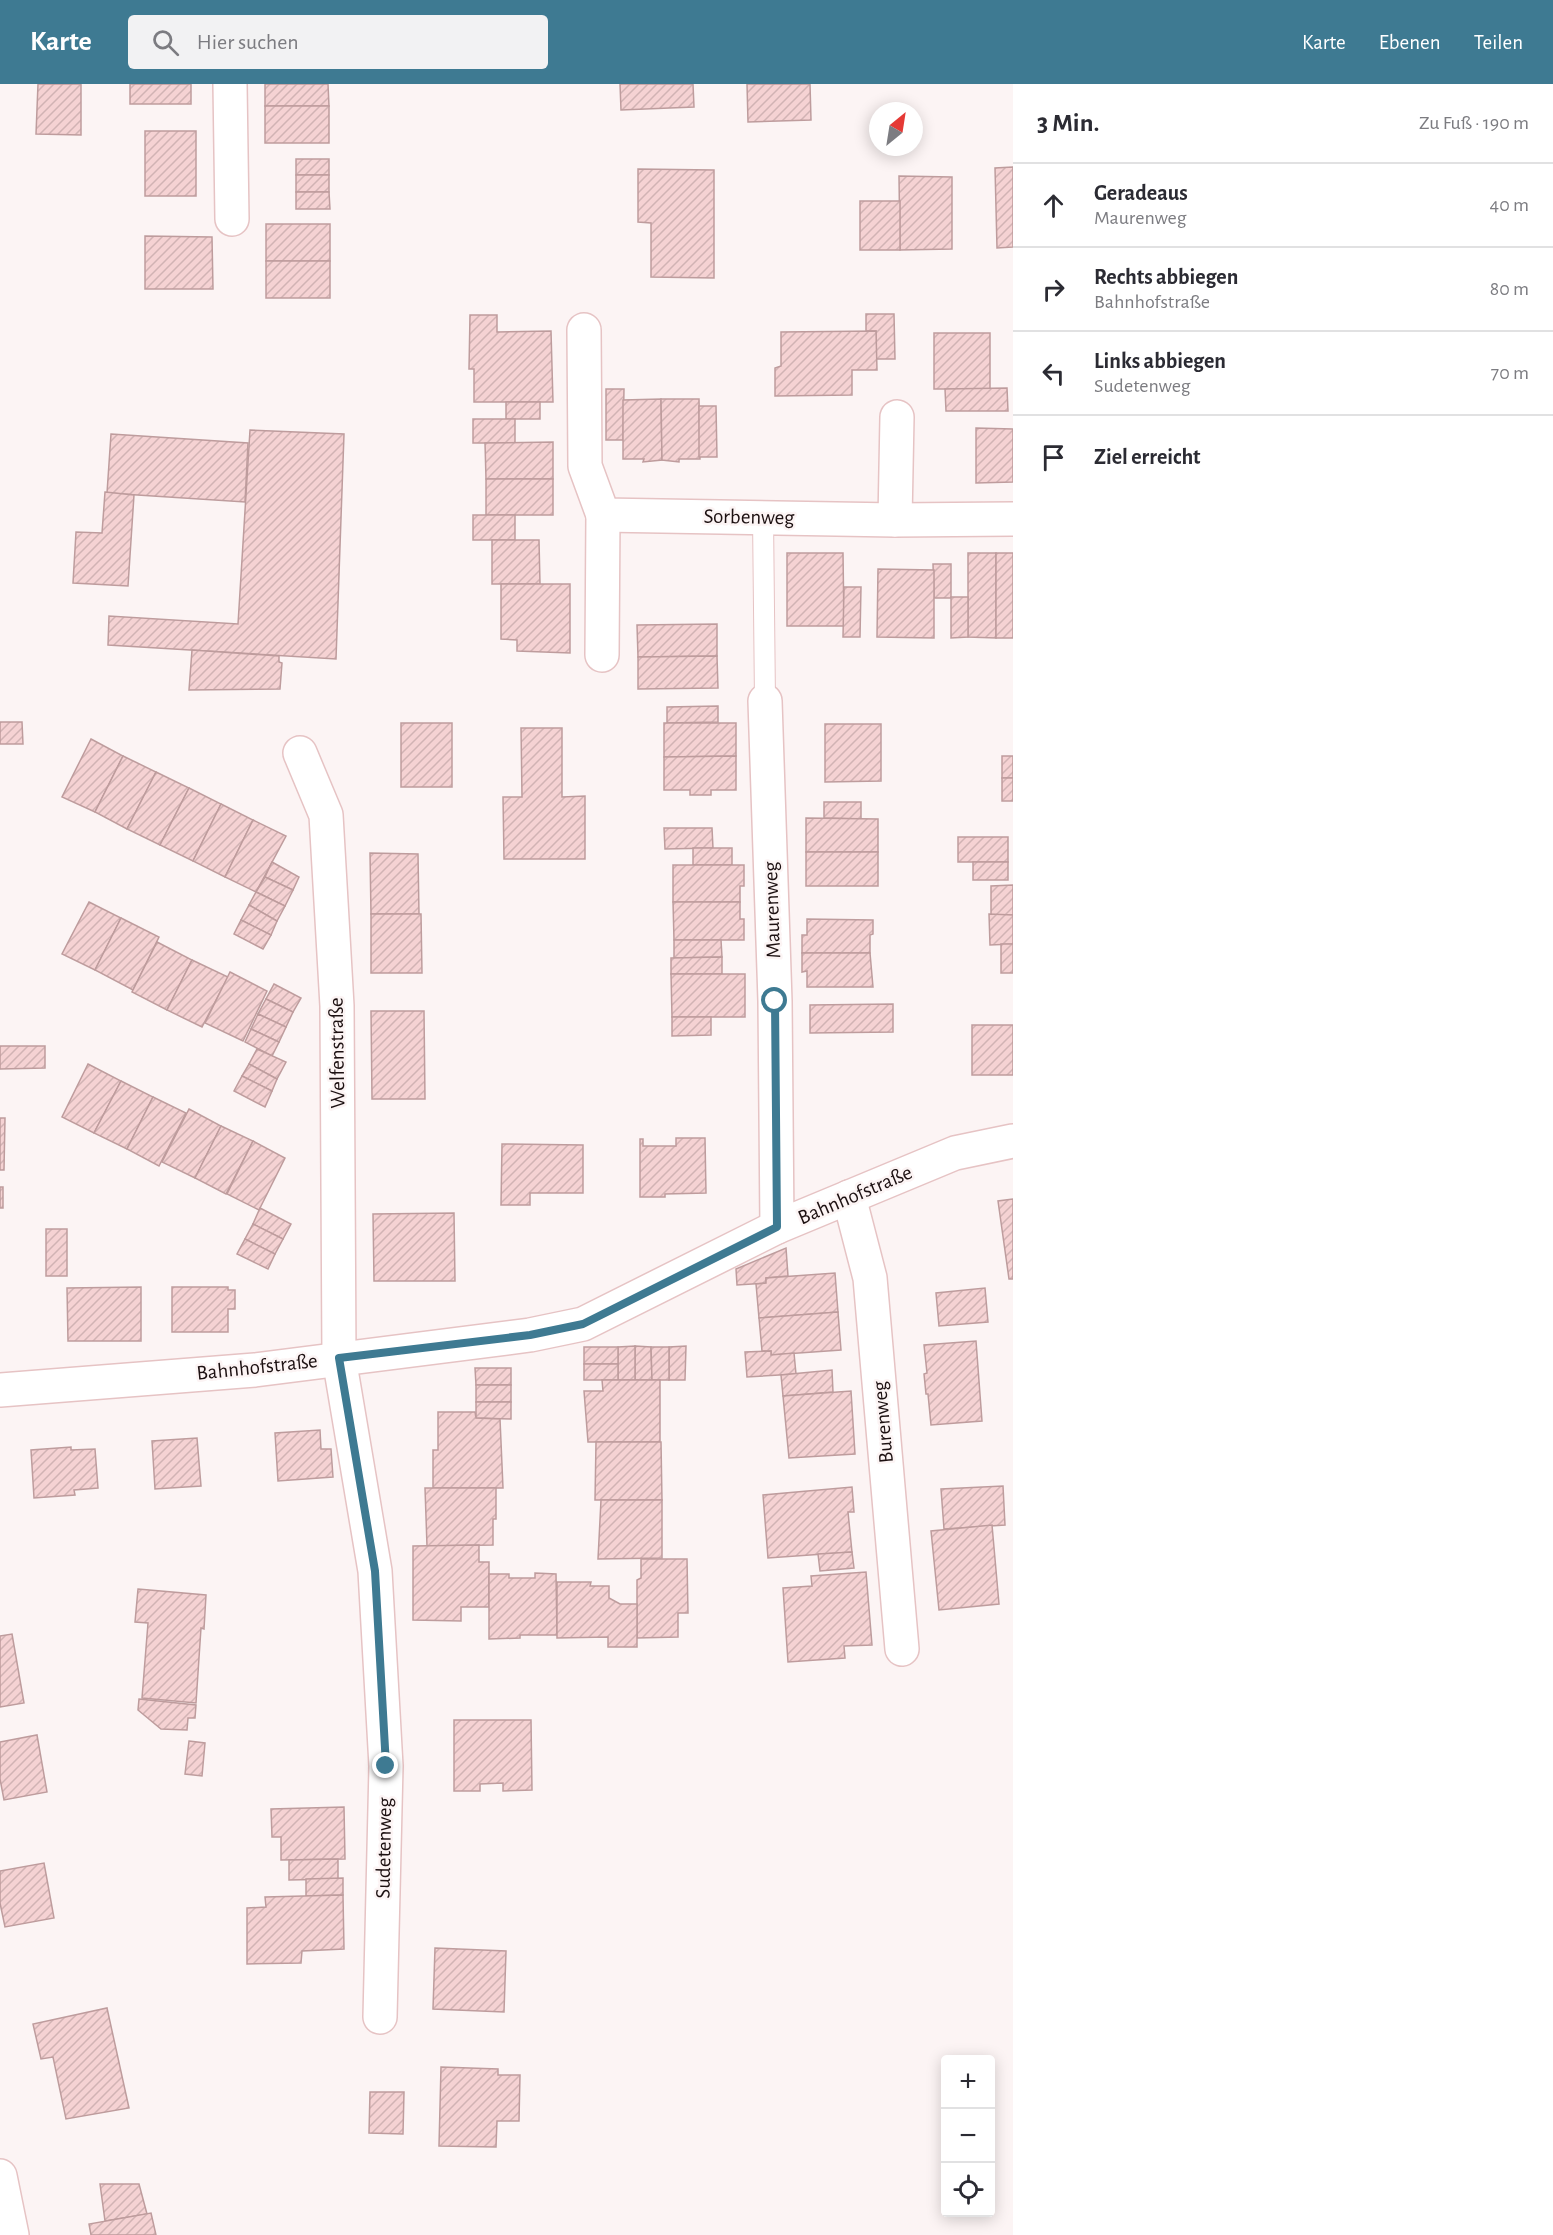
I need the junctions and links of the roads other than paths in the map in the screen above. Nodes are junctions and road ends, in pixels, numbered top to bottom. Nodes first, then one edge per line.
1 (230, 84) edge
2 (232, 219) dead end
3 (584, 330) dead end
4 (897, 417) dead end
5 (603, 515) junction
6 (763, 517) junction
7 (1013, 519) edge
8 (895, 520) junction
9 (602, 655) dead end
10 (765, 701) joint
11 (300, 753) dead end
12 (1013, 1141) edge
13 (849, 1197) junction
14 (777, 1227) junction
15 (339, 1358) junction
16 (0, 1390) edge
17 (902, 1649) dead end
18 (380, 2017) dead end
19 (0, 2176) edge
20 (12, 2235) edge

1 - 2 street
3 - 5 street
4 - 8 street
5 - 6 street, Sorbenweg
5 - 9 street
6 - 8 street, Sorbenweg
6 - 10 lane
7 - 8 street, Sorbenweg
10 - 14 street, Maurenweg
11 - 15 street, Welfenstraße
12 - 13 street, Bahnhofstraße
13 - 14 street, Bahnhofstraße
13 - 17 street, Burenweg
14 - 15 street, Bahnhofstraße
15 - 16 street, Bahnhofstraße
15 - 18 street, Sudetenweg
19 - 20 street

